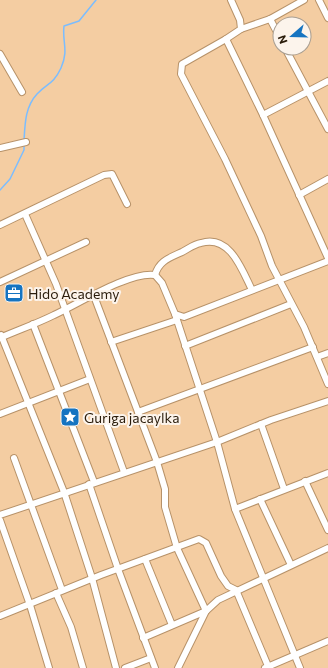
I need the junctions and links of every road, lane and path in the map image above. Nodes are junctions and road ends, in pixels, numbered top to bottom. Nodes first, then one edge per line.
1 (231, 0) edge
2 (304, 0) edge
3 (319, 0) edge
4 (328, 18) edge
5 (270, 19) junction
6 (272, 23) edge
7 (241, 29) junction
8 (226, 39) junction
9 (0, 54) edge
10 (289, 56) edge
11 (328, 81) edge
12 (308, 91) junction
13 (22, 92) dead end
14 (263, 115) junction
15 (328, 129) edge
16 (26, 142) dead end
17 (0, 148) edge
18 (328, 179) edge
19 (299, 195) junction
20 (127, 204) dead end
21 (25, 214) junction
22 (0, 225) edge
23 (86, 242) dead end
24 (328, 260) edge
25 (45, 261) junction
26 (155, 275) junction
27 (279, 279) junction
28 (0, 282) edge
29 (252, 290) junction
30 (94, 296) junction
31 (292, 304) junction
32 (65, 310) junction
33 (176, 317) junction
34 (33, 324) junction
35 (1, 336) edge
36 (112, 342) junction
37 (185, 346) junction
38 (313, 347) junction
39 (328, 352) edge
40 (317, 357) junction
41 (90, 379) junction
42 (328, 384) edge
43 (200, 390) junction
44 (59, 392) junction
45 (328, 401) edge
46 (28, 404) junction
47 (138, 412) junction
48 (0, 413) edge
49 (261, 424) junction
50 (217, 442) junction
51 (14, 458) dead end
52 (157, 462) junction
53 (124, 472) junction
54 (328, 472) edge
55 (305, 481) junction
56 (92, 483) junction
57 (284, 489) junction
58 (64, 492) junction
59 (260, 499) junction
60 (31, 504) junction
61 (235, 509) junction
62 (0, 515) edge
63 (0, 520) edge
64 (328, 530) edge
65 (177, 548) junction
66 (328, 548) edge
67 (145, 559) junction
68 (291, 565) junction
69 (118, 569) junction
70 (92, 578) junction
71 (263, 578) junction
72 (236, 590) junction
73 (59, 592) junction
74 (30, 605) junction
75 (206, 611) junction
76 (0, 616) edge
77 (172, 625) junction
78 (144, 638) junction
79 (328, 642) edge
80 (294, 655) junction
81 (151, 658) junction
82 (266, 667) edge
83 (49, 668) edge
84 (83, 668) edge
85 (116, 668) edge
86 (125, 668) edge
87 (155, 668) edge
88 (178, 668) edge
89 (300, 668) edge

1 - 7 street
2 - 5 street
3 - 4 street
5 - 6 street
5 - 7 street
7 - 8 street
8 - 14 street
8 - 27 street
9 - 13 street
10 - 12 street
11 - 12 street
12 - 14 street
12 - 15 street
14 - 19 street
16 - 17 street
18 - 19 street
19 - 24 street
20 - 21 street
21 - 22 street
21 - 25 street
23 - 25 street
24 - 27 street
25 - 28 street
25 - 32 street
26 - 29 street
26 - 30 street
26 - 33 street
27 - 29 street
27 - 31 street
29 - 33 street
30 - 32 street
30 - 36 street
31 - 37 street
31 - 38 street
32 - 34 street
32 - 41 street
33 - 36 street
33 - 37 street
34 - 35 street
34 - 44 street
35 - 46 street
36 - 47 street
37 - 43 street
38 - 40 street
38 - 43 street
39 - 40 street
40 - 42 street
41 - 44 street
41 - 53 street
43 - 47 street
43 - 50 street
44 - 46 street
44 - 56 street
45 - 49 street
46 - 48 street
46 - 58 street
47 - 52 street
49 - 50 street
49 - 57 street
50 - 52 street
50 - 61 street
51 - 60 street
52 - 53 street
52 - 65 street
53 - 56 street
54 - 55 street
55 - 57 street
55 - 64 street
56 - 58 street
56 - 69 street
57 - 59 street
58 - 60 street
58 - 70 street
59 - 61 street
59 - 68 street
60 - 62 street
60 - 73 street
61 - 71 street
63 - 74 street
65 - 67 street
65 - 72 street
65 - 75 street
66 - 68 street
67 - 69 street
67 - 77 street
68 - 71 street
69 - 70 street
69 - 78 street
70 - 73 street
70 - 85 street
71 - 72 street
71 - 80 street
72 - 75 street
72 - 82 street
73 - 74 street
73 - 84 street
74 - 76 street
74 - 83 street
75 - 77 street
75 - 88 street
77 - 78 street
78 - 81 street
79 - 80 street
80 - 82 street
80 - 89 street
81 - 86 street
81 - 87 street

